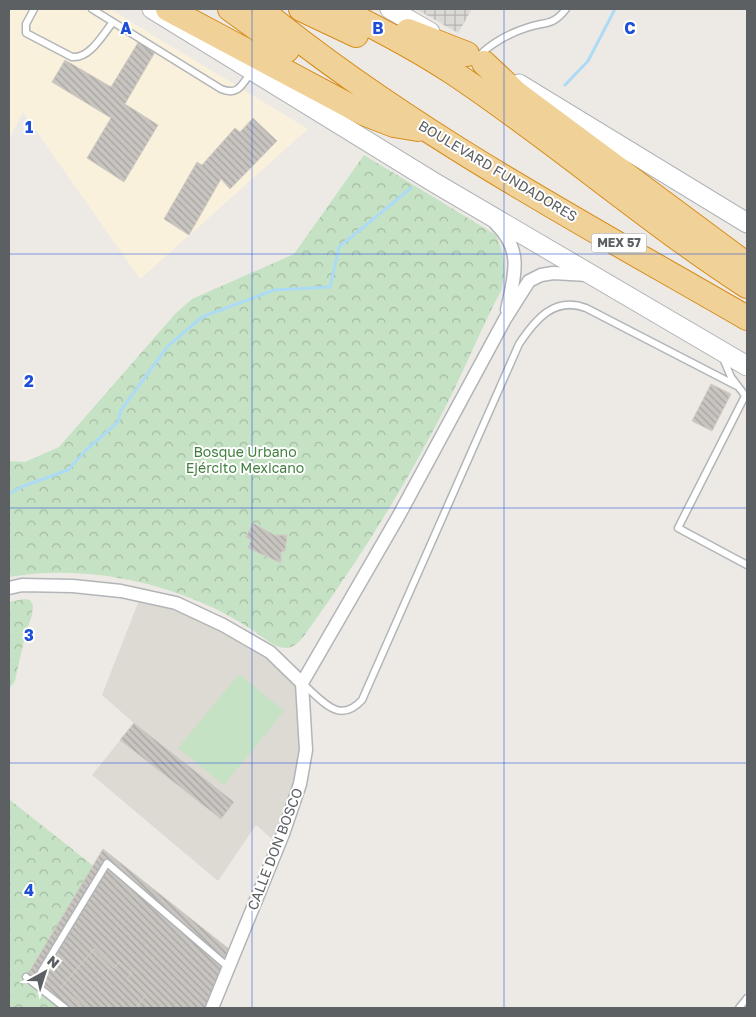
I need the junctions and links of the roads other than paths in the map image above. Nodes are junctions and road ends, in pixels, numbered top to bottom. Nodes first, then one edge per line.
1 (34, 9) edge
2 (92, 9) edge
3 (152, 9) edge
4 (168, 9) edge
5 (211, 9) edge
6 (230, 9) edge
7 (260, 9) edge
8 (301, 9) edge
9 (338, 9) edge
10 (363, 9) edge
11 (390, 9) edge
12 (566, 9) edge
13 (113, 22) junction
14 (476, 59) junction
15 (252, 71) junction
16 (392, 117) junction
17 (554, 123) junction
18 (430, 131) junction
19 (479, 209) junction
20 (747, 223) edge
21 (747, 266) edge
22 (594, 276) junction
23 (747, 286) edge
24 (747, 318) edge
25 (505, 319) junction
26 (719, 348) junction
27 (747, 366) edge
28 (737, 386) junction
29 (746, 397) edge
30 (747, 565) edge
31 (9, 588) edge
32 (302, 683) junction
33 (228, 967) junction
34 (41, 972) dead end
35 (26, 977) dead end
36 (747, 998) edge
37 (65, 1008) edge
38 (212, 1008) edge
39 (739, 1008) edge

1 - 13 lane
2 - 13 lane
3 - 15 main road
4 - 18 highway
5 - 16 highway
6 - 16 highway
7 - 18 highway, BOULEVARD FUNDADORES / MEX 57
8 - 17 highway
9 - 17 highway, MEX 57
10 - 14 highway
11 - 14 main road
12 - 14 lane
13 - 15 lane
14 - 17 highway
15 - 19 main road
16 - 18 highway
17 - 20 main road
17 - 21 highway
17 - 23 highway, MEX 57
18 - 24 highway, BOULEVARD FUNDADORES / MEX 57
19 - 22 main road
19 - 25 street
22 - 25 street
22 - 26 main road
25 - 32 street
26 - 27 main road
26 - 28 lane
28 - 29 lane
28 - 32 lane
29 - 30 lane
31 - 32 street
32 - 33 street, CALLE DON BOSCO
33 - 34 lane
33 - 38 street, CALLE DON BOSCO
35 - 37 lane
36 - 39 lane

